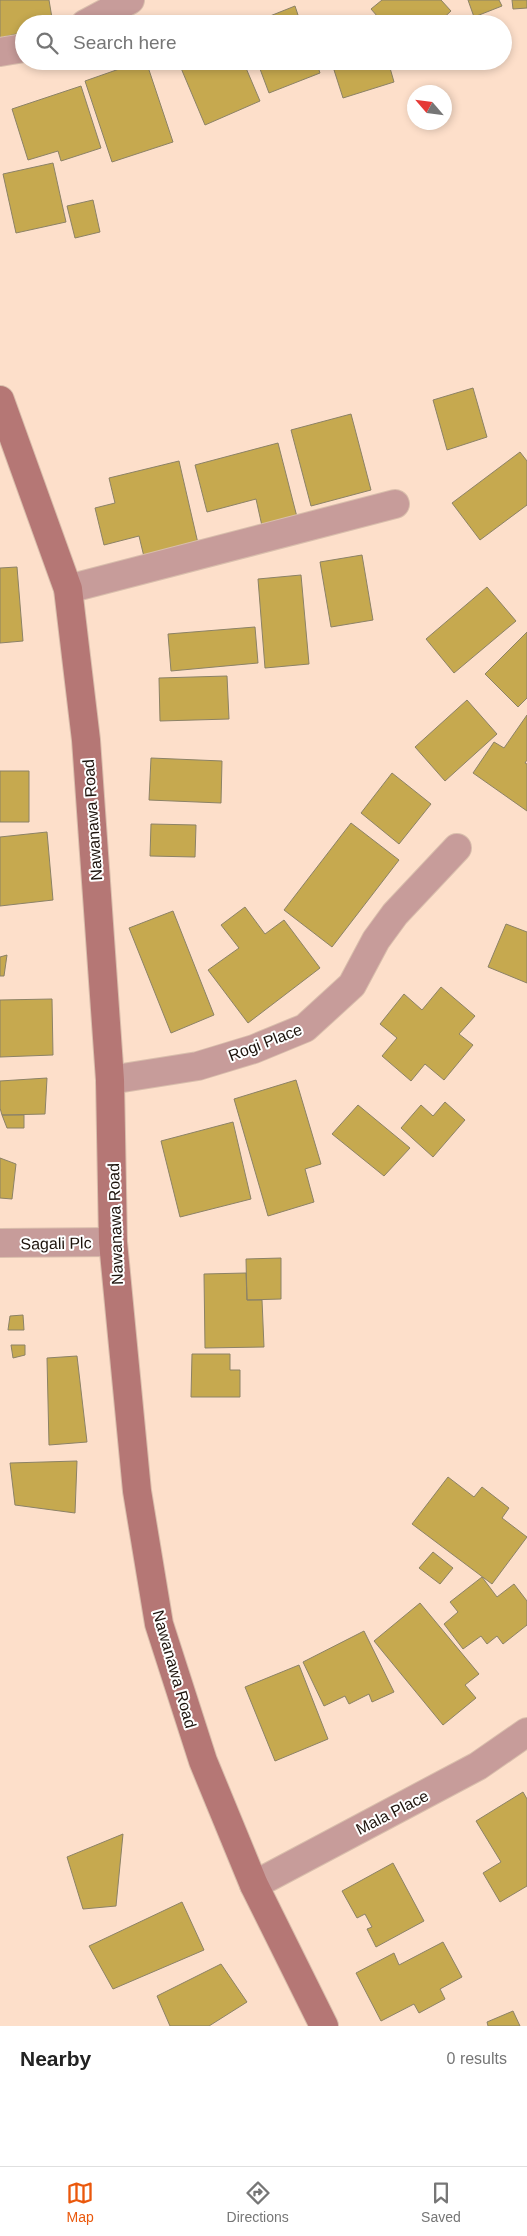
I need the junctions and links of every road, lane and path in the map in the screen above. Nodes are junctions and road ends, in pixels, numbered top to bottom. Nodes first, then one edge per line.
1 (130, 0) edge
2 (102, 15) edge
3 (15, 50) edge
4 (0, 52) edge
5 (0, 400) edge
6 (395, 504) dead end
7 (68, 589) junction
8 (457, 848) dead end
9 (110, 1080) junction
10 (113, 1242) junction
11 (0, 1243) edge
12 (527, 1732) edge
13 (254, 1885) junction
14 (324, 2026) edge

1 - 2 street
3 - 4 street
5 - 7 street, Nawanawa Road
6 - 7 street
7 - 9 street, Nawanawa Road
8 - 9 street, Rogi Place
9 - 10 street, Nawanawa Road
10 - 11 street, Sagali Plc
10 - 13 street, Nawanawa Road
12 - 13 street, Mala Place
13 - 14 street, Nawanawa Road

